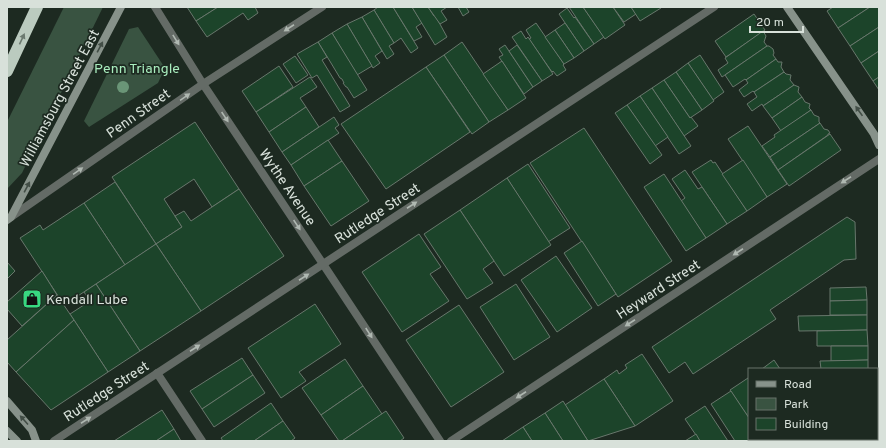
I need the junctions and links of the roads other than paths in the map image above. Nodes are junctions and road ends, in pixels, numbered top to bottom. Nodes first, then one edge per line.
1 (37, 7) edge
2 (121, 7) edge
3 (155, 7) edge
4 (322, 7) edge
5 (714, 7) edge
6 (787, 7) edge
7 (7, 71) edge
8 (203, 84) junction
9 (879, 145) edge
10 (879, 159) edge
11 (9, 219) edge
12 (323, 264) junction
13 (157, 373) junction
14 (7, 401) edge
15 (7, 431) edge
16 (17, 441) edge
17 (36, 441) edge
18 (54, 441) edge
19 (202, 441) edge
20 (440, 441) edge
21 (451, 441) edge

7 -> 1 highway
11 -> 2 main road, Williamsburg Street East
3 -> 8 street, Wythe Avenue
4 -> 8 street, Penn Street
12 -> 5 street, Rutledge Street
9 -> 6 main road
11 -> 8 street, Penn Street
8 -> 12 street, Wythe Avenue
10 -> 21 street, Heyward Street
13 -> 12 street, Rutledge Street
12 -> 20 street, Wythe Avenue
18 -> 13 street, Rutledge Street
13 - 19 street
17 -> 14 main road
15 - 16 main road

